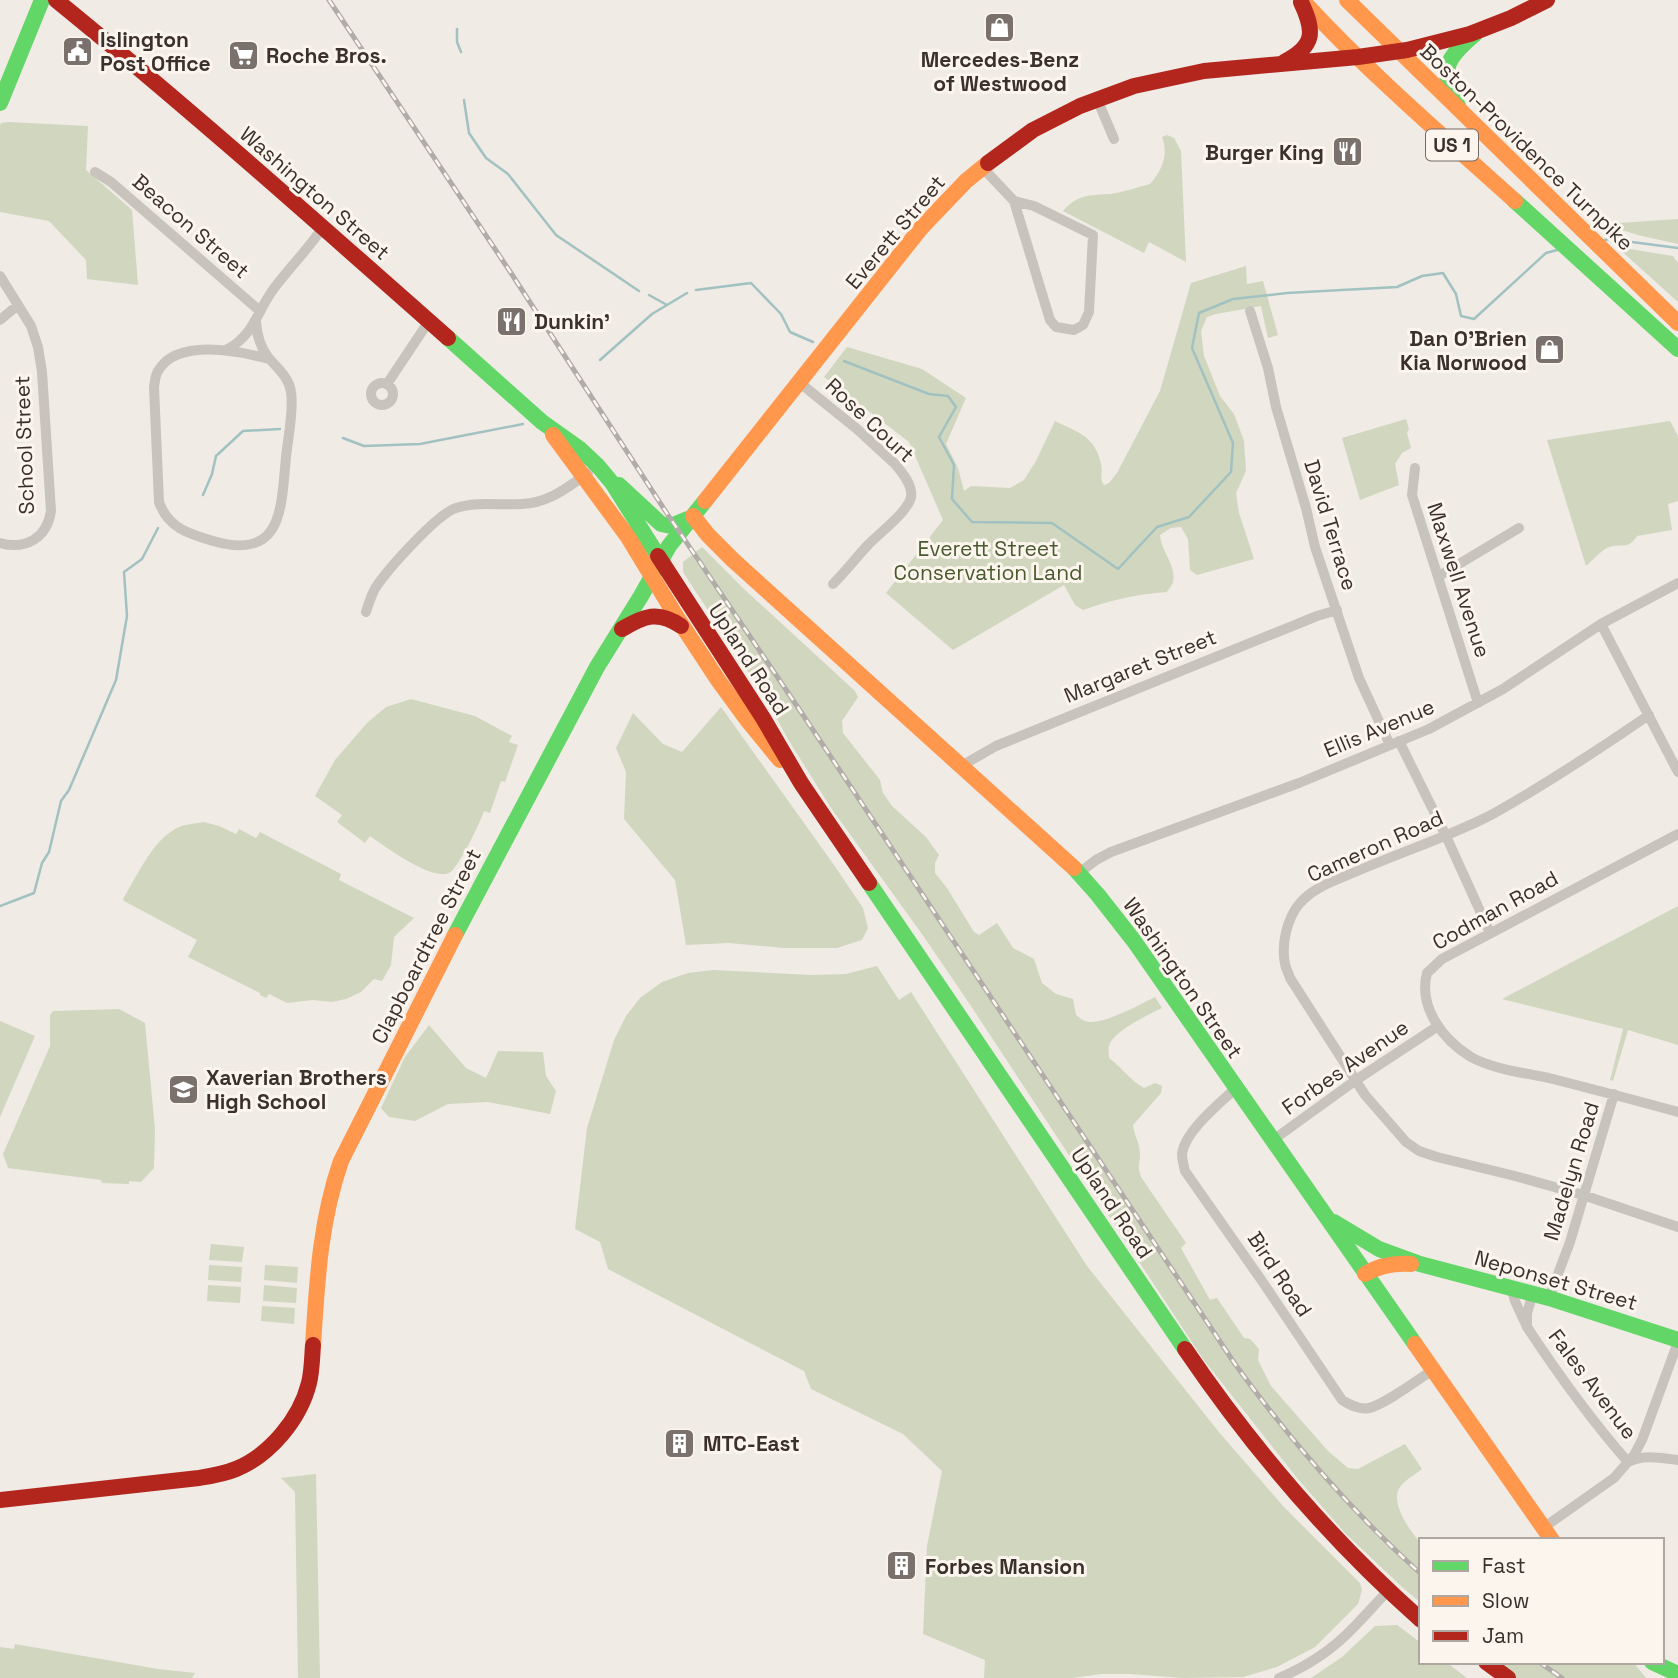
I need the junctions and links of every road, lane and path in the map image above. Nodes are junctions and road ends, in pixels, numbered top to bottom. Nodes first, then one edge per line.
1 (42, 0) edge
2 (56, 0) edge
3 (1301, 0) edge
4 (1346, 0) edge
5 (1547, 0) edge
6 (1480, 30) junction
7 (1398, 51) junction
8 (1358, 57) junction
9 (1276, 65) junction
10 (1097, 99) junction
11 (0, 103) edge
12 (1463, 114) junction
13 (1114, 139) dead end
14 (982, 167) junction
15 (95, 172) dead end
16 (1014, 201) junction
17 (323, 227) junction
18 (0, 276) edge
19 (18, 304) junction
20 (1250, 311) dead end
21 (258, 317) junction
22 (0, 320) edge
23 (429, 321) junction
24 (1678, 323) edge
25 (1678, 349) edge
26 (226, 350) junction
27 (269, 359) junction
28 (800, 383) junction
29 (387, 384) dead end
30 (1415, 468) dead end
31 (591, 470) junction
32 (693, 516) junction
33 (1519, 528) dead end
34 (0, 543) edge
35 (660, 560) junction
36 (651, 576) junction
37 (1439, 576) junction
38 (1678, 583) edge
39 (834, 584) dead end
40 (1337, 610) junction
41 (366, 612) dead end
42 (1601, 624) junction
43 (684, 628) junction
44 (620, 630) junction
45 (1478, 703) junction
46 (1649, 715) junction
47 (1394, 743) junction
48 (961, 766) junction
49 (1678, 772) edge
50 (801, 783) junction
51 (1678, 834) edge
52 (1446, 836) junction
53 (1079, 873) junction
54 (1490, 933) junction
55 (1438, 1026) junction
56 (1356, 1080) junction
57 (1236, 1088) junction
58 (1614, 1094) junction
59 (1678, 1112) edge
60 (1273, 1140) junction
61 (1583, 1195) junction
62 (1327, 1218) junction
63 (1678, 1227) edge
64 (1379, 1249) junction
65 (1420, 1264) junction
66 (1362, 1270) junction
67 (1511, 1287) junction
68 (1532, 1293) junction
69 (1549, 1298) junction
70 (1527, 1327) junction
71 (1678, 1341) edge
72 (1433, 1370) junction
73 (1678, 1460) edge
74 (1628, 1462) junction
75 (0, 1500) edge
76 (1547, 1534) edge
77 (1388, 1591) junction
78 (1419, 1618) edge
79 (1489, 1664) edge
80 (1656, 1664) edge
81 (1678, 1674) edge
82 (1279, 1678) edge
83 (1508, 1678) edge

1 - 11 main road
2 - 17 main road, Washington Street
3 - 8 main road, Boston-Providence Turnpike / US 1
3 - 9 main road
4 - 7 main road, Boston-Providence Turnpike / US 1
5 - 6 main road, Everett Street
6 - 7 main road, Everett Street
6 - 12 main road
7 - 8 main road, Everett Street
7 - 12 main road, Boston-Providence Turnpike / US 1
8 - 9 main road, Everett Street
8 - 25 main road, Boston-Providence Turnpike / US 1
9 - 10 main road, Everett Street
10 - 13 street
10 - 14 main road, Everett Street
12 - 24 main road, Boston-Providence Turnpike / US 1
14 - 16 street
14 - 28 main road, Everett Street
15 - 21 street, Beacon Street
16 - 16 street
17 - 21 street
17 - 23 main road, Washington Street
18 - 19 street, School Street
19 - 22 street
19 - 34 street, School Street
20 - 40 street, David Terrace
21 - 26 street
21 - 27 street
23 - 29 street
23 - 31 main road, Washington Street
26 - 27 street
26 - 27 street
28 - 32 main road, Everett Street
28 - 39 street, Rose Court
30 - 37 street, Maxwell Avenue
31 - 32 main road
31 - 35 main road, Washington Street
31 - 36 main road, Washington Street
31 - 41 street
32 - 35 main road, Everett Street
32 - 48 main road, Washington Street
33 - 37 street
35 - 36 main road, Everett Street
35 - 50 main road, Upland Road
36 - 43 main road, Upland Road
36 - 44 main road, Clapboardtree Street
37 - 45 street, Maxwell Avenue
38 - 42 street, Ellis Avenue
40 - 47 street, David Terrace
40 - 48 street, Margaret Street
42 - 45 street, Ellis Avenue
42 - 46 street
43 - 44 main road
43 - 50 main road, Upland Road
44 - 75 main road, Clapboardtree Street
45 - 47 street, Ellis Avenue
46 - 49 street
46 - 52 street, Cameron Road
47 - 52 street, David Terrace
47 - 53 street, Ellis Avenue
48 - 53 main road, Washington Street
50 - 77 main road, Upland Road
51 - 54 street, Codman Road
52 - 54 street, David Terrace
52 - 56 street, Cameron Road
53 - 57 main road, Washington Street
54 - 55 street, Codman Road
55 - 56 street, Forbes Avenue
55 - 58 street, Codman Road
56 - 60 street, Forbes Avenue
56 - 61 street, Cameron Road
57 - 60 main road, Washington Street
57 - 72 street, Bird Road
58 - 59 street, Codman Road
58 - 61 street, Madelyn Road
60 - 62 main road, Washington Street
61 - 63 street
61 - 69 street, Madelyn Road
62 - 64 main road, Neponset Street
62 - 66 main road, Washington Street
64 - 65 main road, Neponset Street
64 - 66 main road
65 - 66 main road, Neponset Street
65 - 67 main road, Neponset Street
66 - 72 main road, Washington Street
67 - 68 main road, Neponset Street
67 - 70 street, Fales Avenue
68 - 69 main road, Neponset Street
68 - 70 street, Fales Avenue
69 - 71 main road, Neponset Street
70 - 74 street, Fales Avenue
71 - 74 street
72 - 76 main road, Washington Street
73 - 74 street
74 - 76 street
77 - 78 main road, Upland Road
77 - 82 street
79 - 83 main road
80 - 81 main road

